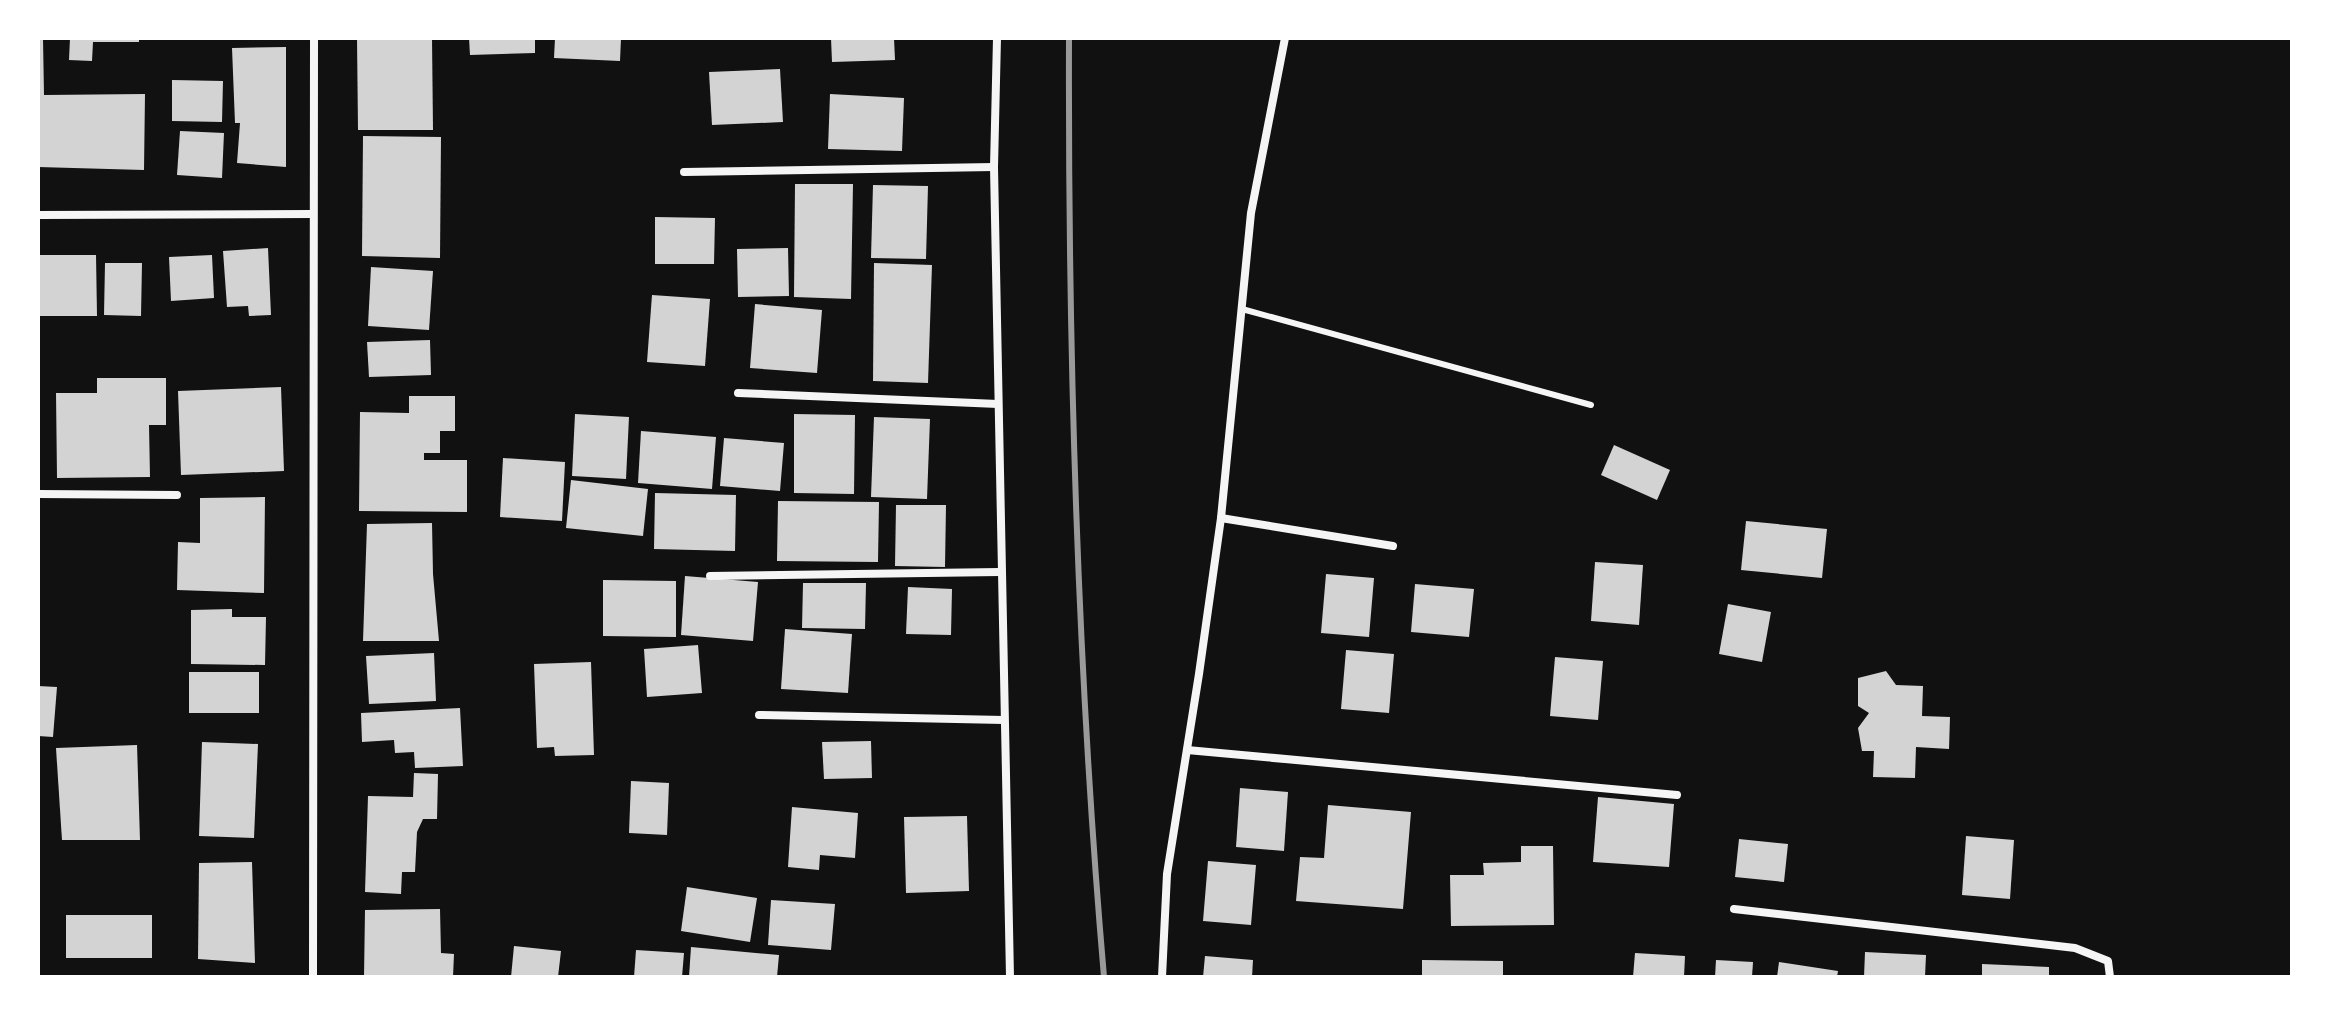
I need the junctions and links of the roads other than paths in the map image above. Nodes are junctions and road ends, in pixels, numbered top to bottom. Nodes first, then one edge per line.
1 (314, 38) edge
2 (997, 38) edge
3 (1285, 38) edge
4 (994, 167) junction
5 (684, 172) dead end
6 (313, 214) junction
7 (38, 215) edge
8 (1242, 309) junction
9 (738, 393) dead end
10 (998, 404) junction
11 (1591, 405) dead end
12 (38, 494) edge
13 (177, 495) dead end
14 (1221, 518) junction
15 (1393, 546) dead end
16 (1000, 572) junction
17 (710, 576) dead end
18 (759, 715) dead end
19 (1004, 720) junction
20 (1187, 750) junction
21 (1677, 795) dead end
22 (1734, 909) dead end
23 (313, 977) edge
24 (1010, 977) edge
25 (1162, 977) edge
26 (2110, 977) edge

1 - 6 street
2 - 4 street
3 - 8 street
4 - 5 street
4 - 10 street
6 - 7 street
6 - 23 street
8 - 11 lane
8 - 14 street
9 - 10 street
10 - 16 street
12 - 13 street
14 - 15 street
14 - 20 street
16 - 17 street
16 - 19 street
18 - 19 street
19 - 24 street
20 - 21 street
20 - 25 street
22 - 26 street

